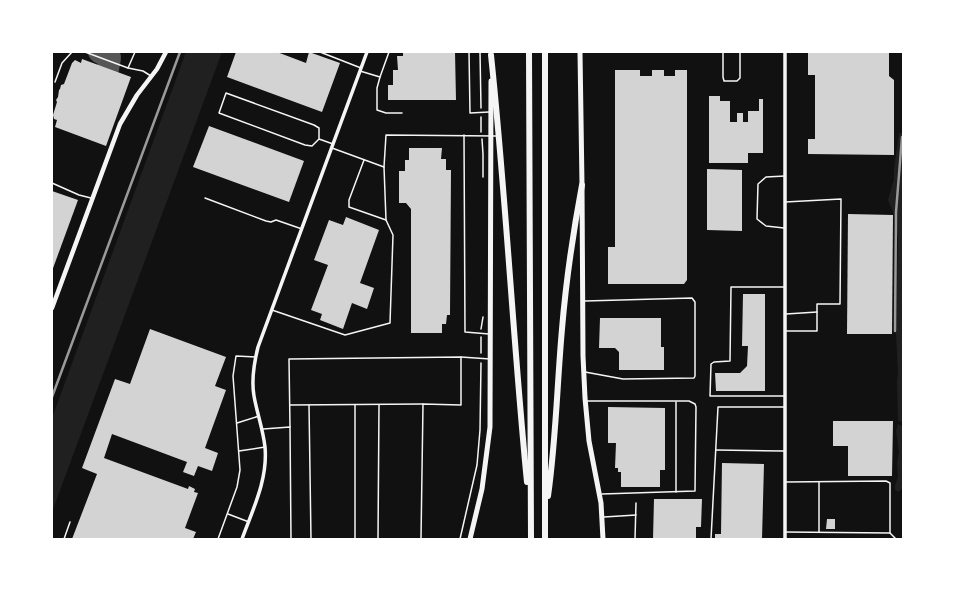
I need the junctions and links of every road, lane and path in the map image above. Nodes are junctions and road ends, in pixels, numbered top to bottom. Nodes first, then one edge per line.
1 (72, 52) edge
2 (85, 52) edge
3 (135, 52) edge
4 (166, 52) edge
5 (320, 52) edge
6 (367, 52) edge
7 (389, 52) edge
8 (469, 52) edge
9 (480, 52) edge
10 (529, 52) edge
11 (545, 52) edge
12 (580, 52) edge
13 (723, 52) edge
14 (740, 52) edge
15 (785, 52) edge
16 (491, 54) edge
17 (128, 68) junction
18 (361, 69) junction
19 (152, 77) junction
20 (380, 77) junction
21 (55, 82) dead end
22 (481, 112) junction
23 (491, 112) junction
24 (402, 114) dead end
25 (481, 135) junction
26 (464, 136) junction
27 (491, 136) junction
28 (500, 136) junction
29 (319, 139) junction
30 (332, 146) junction
31 (364, 159) junction
32 (384, 167) junction
33 (786, 176) junction
34 (483, 177) dead end
35 (52, 183) edge
36 (582, 185) junction
37 (92, 198) junction
38 (205, 198) dead end
39 (785, 202) junction
40 (386, 220) junction
41 (786, 228) junction
42 (302, 229) junction
43 (786, 287) junction
44 (582, 301) junction
45 (52, 308) edge
46 (272, 310) junction
47 (484, 312) dead end
48 (817, 312) junction
49 (786, 314) junction
50 (786, 331) junction
51 (481, 334) junction
52 (492, 334) junction
53 (256, 357) junction
54 (461, 357) junction
55 (481, 358) junction
56 (492, 359) junction
57 (583, 372) junction
58 (786, 396) junction
59 (585, 401) junction
60 (676, 401) junction
61 (379, 404) junction
62 (423, 404) junction
63 (290, 405) junction
64 (309, 405) junction
65 (355, 405) junction
66 (786, 407) junction
67 (258, 416) junction
68 (237, 423) junction
69 (290, 427) junction
70 (262, 429) junction
71 (265, 447) junction
72 (716, 450) junction
73 (239, 451) junction
74 (786, 451) junction
75 (785, 482) junction
76 (819, 482) junction
77 (676, 492) junction
78 (600, 494) junction
79 (636, 503) dead end
80 (227, 514) junction
81 (636, 515) junction
82 (602, 517) junction
83 (531, 519) junction
84 (545, 519) junction
85 (70, 522) dead end
86 (249, 522) junction
87 (785, 532) junction
88 (819, 532) junction
89 (890, 533) junction
90 (64, 539) edge
91 (218, 539) edge
92 (244, 539) edge
93 (291, 539) edge
94 (311, 539) edge
95 (354, 539) edge
96 (378, 539) edge
97 (421, 539) edge
98 (460, 539) edge
99 (470, 539) edge
100 (531, 539) edge
101 (545, 539) edge
102 (603, 539) edge
103 (635, 539) edge
104 (711, 539) edge
105 (785, 539) edge
106 (896, 539) edge

1 - 21 lane
2 - 17 lane
3 - 17 lane
4 - 19 street
5 - 18 lane
6 - 18 street
7 - 20 lane
8 - 22 lane
9 - 22 path
10 - 83 highway
11 - 84 highway
12 - 36 main road
13 - 14 lane
15 - 33 street
16 - 23 main road
16 - 28 highway
17 - 19 lane
18 - 20 lane
18 - 30 street
19 - 37 street
20 - 24 lane
22 - 23 lane
22 - 25 path
23 - 27 main road
25 - 26 lane
25 - 27 lane
25 - 34 path
26 - 32 lane
26 - 51 lane
27 - 28 lane
27 - 52 main road
28 - 83 highway
29 - 29 lane
29 - 30 lane
30 - 31 lane
30 - 42 street
31 - 32 lane
31 - 40 lane
32 - 40 lane
33 - 39 street
33 - 41 lane
35 - 37 lane
36 - 44 main road
36 - 84 highway
37 - 45 street
38 - 42 lane
39 - 41 street
39 - 48 lane
40 - 46 lane
41 - 43 street
42 - 46 street
43 - 49 street
43 - 58 lane
44 - 57 main road
44 - 57 lane
46 - 53 street
47 - 51 path
48 - 49 lane
48 - 50 lane
49 - 50 street
50 - 58 street
51 - 52 lane
51 - 55 path
52 - 56 main road
53 - 67 street
53 - 68 lane
54 - 55 lane
54 - 62 lane
54 - 63 lane
55 - 56 lane
55 - 98 path
56 - 99 main road
57 - 59 main road
58 - 66 street
59 - 60 lane
59 - 78 main road
60 - 77 lane
60 - 77 lane
61 - 62 lane
61 - 65 lane
61 - 96 lane
62 - 97 lane
63 - 64 lane
63 - 69 lane
64 - 65 lane
64 - 94 lane
65 - 95 lane
66 - 72 lane
66 - 74 street
67 - 68 lane
67 - 70 street
68 - 73 lane
69 - 70 lane
69 - 93 lane
70 - 71 street
71 - 73 lane
71 - 86 street
72 - 74 lane
72 - 104 lane
73 - 80 lane
74 - 75 street
75 - 76 lane
75 - 87 street
76 - 88 lane
76 - 89 lane
77 - 78 lane
78 - 82 main road
79 - 81 lane
80 - 86 lane
80 - 91 lane
81 - 82 lane
81 - 103 lane
82 - 102 main road
83 - 100 highway
84 - 101 highway
85 - 90 lane
86 - 92 street
87 - 88 lane
87 - 105 street
88 - 89 lane
89 - 106 lane

